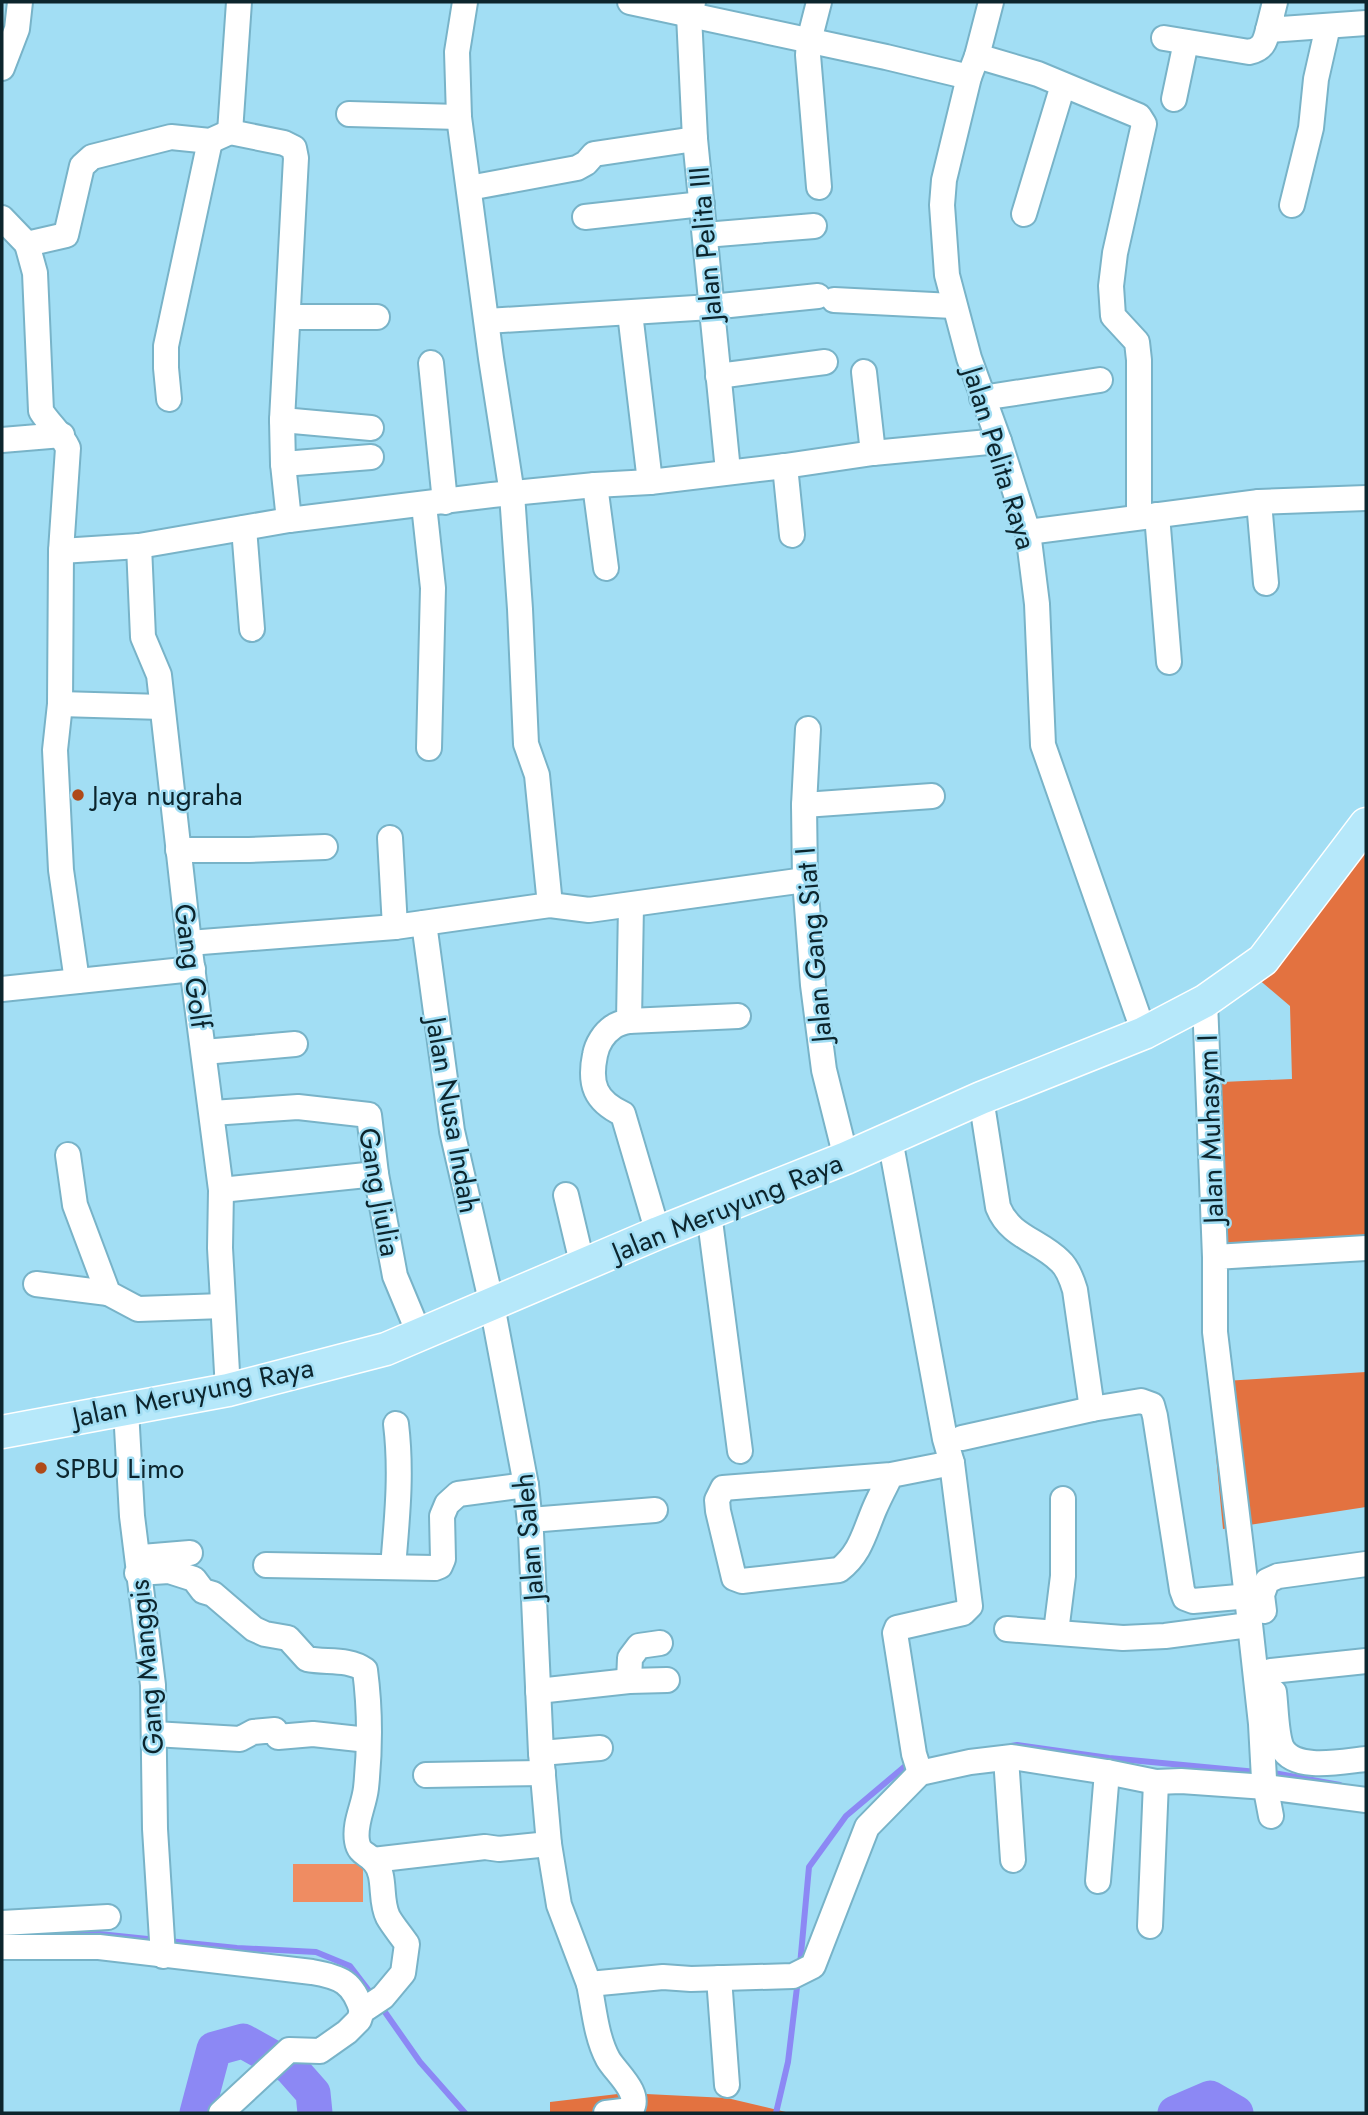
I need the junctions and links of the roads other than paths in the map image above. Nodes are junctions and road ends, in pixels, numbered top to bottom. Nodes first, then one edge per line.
1 (20, 2) edge
2 (239, 2) edge
3 (465, 2) edge
4 (630, 2) edge
5 (818, 2) edge
6 (991, 2) edge
7 (1275, 2) edge
8 (691, 9) edge
9 (1366, 23) edge
10 (1328, 26) junction
11 (1268, 30) junction
12 (809, 41) junction
13 (973, 67) junction
14 (2, 68) edge
15 (1063, 85) junction
16 (1174, 99) dead end
17 (349, 114) dead end
18 (459, 117) junction
19 (220, 136) junction
20 (695, 139) junction
21 (819, 187) dead end
22 (469, 188) junction
23 (702, 204) junction
24 (1292, 205) dead end
25 (1024, 214) dead end
26 (585, 217) dead end
27 (2, 218) edge
28 (814, 226) dead end
29 (705, 235) junction
30 (27, 244) junction
31 (953, 306) junction
32 (711, 307) junction
33 (630, 313) junction
34 (288, 317) junction
35 (377, 317) dead end
36 (487, 321) junction
37 (825, 362) dead end
38 (431, 363) dead end
39 (864, 372) dead end
40 (718, 376) junction
41 (1100, 380) dead end
42 (982, 398) junction
43 (169, 399) dead end
44 (282, 419) junction
45 (371, 428) dead end
46 (62, 435) junction
47 (2, 440) edge
48 (999, 441) junction
49 (873, 453) junction
50 (371, 457) dead end
51 (283, 464) junction
52 (785, 466) junction
53 (728, 471) junction
54 (650, 482) junction
55 (595, 485) junction
56 (512, 494) junction
57 (1366, 498) edge
58 (1259, 502) junction
59 (434, 504) junction
60 (1148, 516) junction
61 (289, 520) junction
62 (244, 528) junction
63 (1028, 532) junction
64 (792, 535) dead end
65 (139, 546) junction
66 (61, 551) junction
67 (606, 568) dead end
68 (1266, 583) dead end
69 (252, 629) dead end
70 (1169, 662) dead end
71 (60, 705) junction
72 (162, 707) junction
73 (808, 729) dead end
74 (429, 748) dead end
75 (932, 796) dead end
76 (804, 805) junction
77 (1366, 824) edge
78 (390, 838) dead end
79 (325, 847) dead end
80 (178, 850) junction
81 (805, 880) junction
82 (550, 905) junction
83 (631, 905) junction
84 (424, 923) junction
85 (395, 927) junction
86 (189, 943) junction
87 (193, 969) junction
88 (78, 981) junction
89 (2, 989) edge
90 (1205, 1001) junction
91 (738, 1016) dead end
92 (629, 1021) junction
93 (1143, 1033) junction
94 (295, 1044) dead end
95 (204, 1052) junction
96 (981, 1098) junction
97 (212, 1113) junction
98 (890, 1139) junction
99 (68, 1155) dead end
100 (846, 1158) junction
101 (376, 1174) junction
102 (221, 1189) junction
103 (566, 1195) dead end
104 (709, 1213) junction
105 (658, 1233) junction
106 (1366, 1248) edge
107 (1214, 1257) junction
108 (583, 1266) junction
109 (36, 1284) dead end
110 (108, 1293) junction
111 (492, 1305) junction
112 (223, 1307) junction
113 (419, 1336) junction
114 (228, 1390) junction
115 (1093, 1409) junction
116 (126, 1410) junction
117 (396, 1424) dead end
118 (2, 1432) edge
119 (962, 1438) dead end
120 (740, 1451) dead end
121 (952, 1463) junction
122 (891, 1475) junction
123 (526, 1485) junction
124 (1063, 1499) dead end
125 (655, 1510) dead end
126 (530, 1520) junction
127 (190, 1553) dead end
128 (1366, 1564) edge
129 (137, 1565) junction
130 (266, 1565) dead end
131 (393, 1567) junction
132 (1254, 1596) junction
133 (1249, 1625) junction
134 (1007, 1629) dead end
135 (1056, 1632) junction
136 (660, 1643) dead end
137 (1366, 1661) edge
138 (1271, 1671) junction
139 (667, 1680) dead end
140 (629, 1681) junction
141 (538, 1691) junction
142 (154, 1734) junction
143 (368, 1740) junction
144 (600, 1748) dead end
145 (1006, 1758) junction
146 (1366, 1759) edge
147 (542, 1763) junction
148 (918, 1765) junction
149 (1107, 1772) junction
150 (426, 1775) dead end
151 (1265, 1776) junction
152 (1156, 1782) junction
153 (1366, 1800) edge
154 (1271, 1816) dead end
155 (549, 1844) junction
156 (373, 1860) junction
157 (1013, 1860) dead end
158 (1098, 1881) dead end
159 (108, 1917) dead end
160 (2, 1923) edge
161 (1150, 1927) dead end
162 (161, 1942) junction
163 (2, 1947) edge
164 (719, 1978) junction
165 (589, 1984) junction
166 (362, 2011) junction
167 (727, 2085) dead end
168 (222, 2113) edge
169 (606, 2113) edge

1 - 14 street
2 - 19 street
3 - 18 street
4 - 8 street
5 - 12 street
6 - 13 street, Jalan Pelita Raya
7 - 11 street
8 - 12 street
8 - 20 street, Jalan Pelita III
9 - 10 street
10 - 11 street
10 - 24 street
11 - 16 street
12 - 13 street
12 - 21 street
13 - 15 street
13 - 31 street, Jalan Pelita Raya
15 - 25 street
15 - 60 street
17 - 18 street
18 - 22 street
19 - 30 street
19 - 34 street
19 - 43 street
20 - 22 street
20 - 23 street, Jalan Pelita III
22 - 36 street
23 - 26 street
23 - 29 street, Jalan Pelita III
27 - 30 street
28 - 29 street
29 - 32 street, Jalan Pelita III
30 - 46 street
31 - 32 street
31 - 42 street, Jalan Pelita Raya
32 - 33 street
32 - 40 street, Jalan Pelita III
33 - 36 street
33 - 54 street
34 - 35 street
34 - 44 street
36 - 56 street
37 - 40 street
38 - 59 street
39 - 49 street
40 - 53 street, Jalan Pelita III
41 - 42 street
42 - 48 street, Jalan Pelita Raya
44 - 45 street
44 - 51 street
46 - 47 street
46 - 66 street
48 - 49 street
48 - 63 street, Jalan Pelita Raya
49 - 52 street
50 - 51 street
51 - 61 street
52 - 53 street
52 - 64 street
53 - 54 street
54 - 55 street
55 - 56 street
55 - 67 street
56 - 59 street
56 - 82 street
57 - 58 street
58 - 60 street
58 - 68 street
59 - 61 street
59 - 74 street
60 - 63 street
60 - 70 street
61 - 62 street
62 - 65 street
62 - 69 street
63 - 93 street, Jalan Pelita Raya
65 - 66 street
65 - 72 street, Gang Golf
66 - 71 street
71 - 72 street
71 - 88 street
72 - 80 street, Gang Golf
73 - 76 street, Jalan Gang Siat I
75 - 76 street
76 - 81 street, Jalan Gang Siat I
77 - 90 main road, Jalan Meruyung Raya
78 - 85 street
79 - 80 street
80 - 86 street, Gang Golf
81 - 83 street
81 - 100 street, Jalan Gang Siat I
82 - 83 street
82 - 84 street
83 - 92 street
84 - 85 street
84 - 111 street, Jalan Nusa Indah
85 - 86 street
86 - 87 street, Gang Golf
87 - 88 street
87 - 95 street, Gang Golf
88 - 89 street
90 - 93 main road, Jalan Meruyung Raya
90 - 107 street, Jalan Muhasym I
91 - 92 street
92 - 105 street
93 - 96 main road, Jalan Meruyung Raya
94 - 95 street
95 - 97 street, Gang Golf
96 - 98 main road, Jalan Meruyung Raya
96 - 115 street
97 - 101 street, Gang Jiulia
97 - 102 street, Gang Golf
98 - 100 main road, Jalan Meruyung Raya
98 - 121 street
99 - 110 street
100 - 104 main road, Jalan Meruyung Raya
101 - 102 street
101 - 113 street, Gang Jiulia
102 - 112 street, Gang Golf
103 - 108 street
104 - 105 main road, Jalan Meruyung Raya
104 - 120 street
105 - 108 main road, Jalan Meruyung Raya
106 - 107 street
107 - 132 street, Jalan Muhasym I
108 - 111 main road, Jalan Meruyung Raya
109 - 110 street
110 - 112 street
111 - 113 main road, Jalan Meruyung Raya
111 - 123 street, Jalan Saleh
112 - 114 street, Gang Golf
113 - 114 main road, Jalan Meruyung Raya
114 - 116 main road, Jalan Meruyung Raya
115 - 119 street
115 - 132 street
116 - 118 main road, Jalan Meruyung Raya
116 - 129 street, Gang Manggis
117 - 131 street
121 - 122 street
121 - 148 street
122 - 122 street
123 - 126 street, Jalan Saleh
123 - 131 street
124 - 135 street
125 - 126 street
126 - 141 street, Jalan Saleh
127 - 129 street
128 - 132 street
129 - 142 street, Gang Manggis
129 - 143 street
130 - 131 street
132 - 133 street
132 - 138 street
133 - 135 street
133 - 151 street
134 - 135 street
136 - 140 street
137 - 138 street
138 - 146 street
139 - 140 street
140 - 141 street
141 - 147 street, Jalan Saleh
142 - 143 street
142 - 162 street, Gang Manggis
143 - 156 street
144 - 147 street
145 - 148 street
145 - 149 street
145 - 157 street
147 - 150 street
147 - 155 street, Jalan Saleh
148 - 164 street
149 - 152 street
149 - 158 street
151 - 152 street
151 - 153 street
151 - 154 street
152 - 161 street
155 - 156 street
155 - 165 street, Jalan Saleh
156 - 166 street
159 - 160 street
162 - 163 street
162 - 166 street
164 - 165 street
164 - 167 street
165 - 169 street, Jalan Saleh
166 - 168 street

